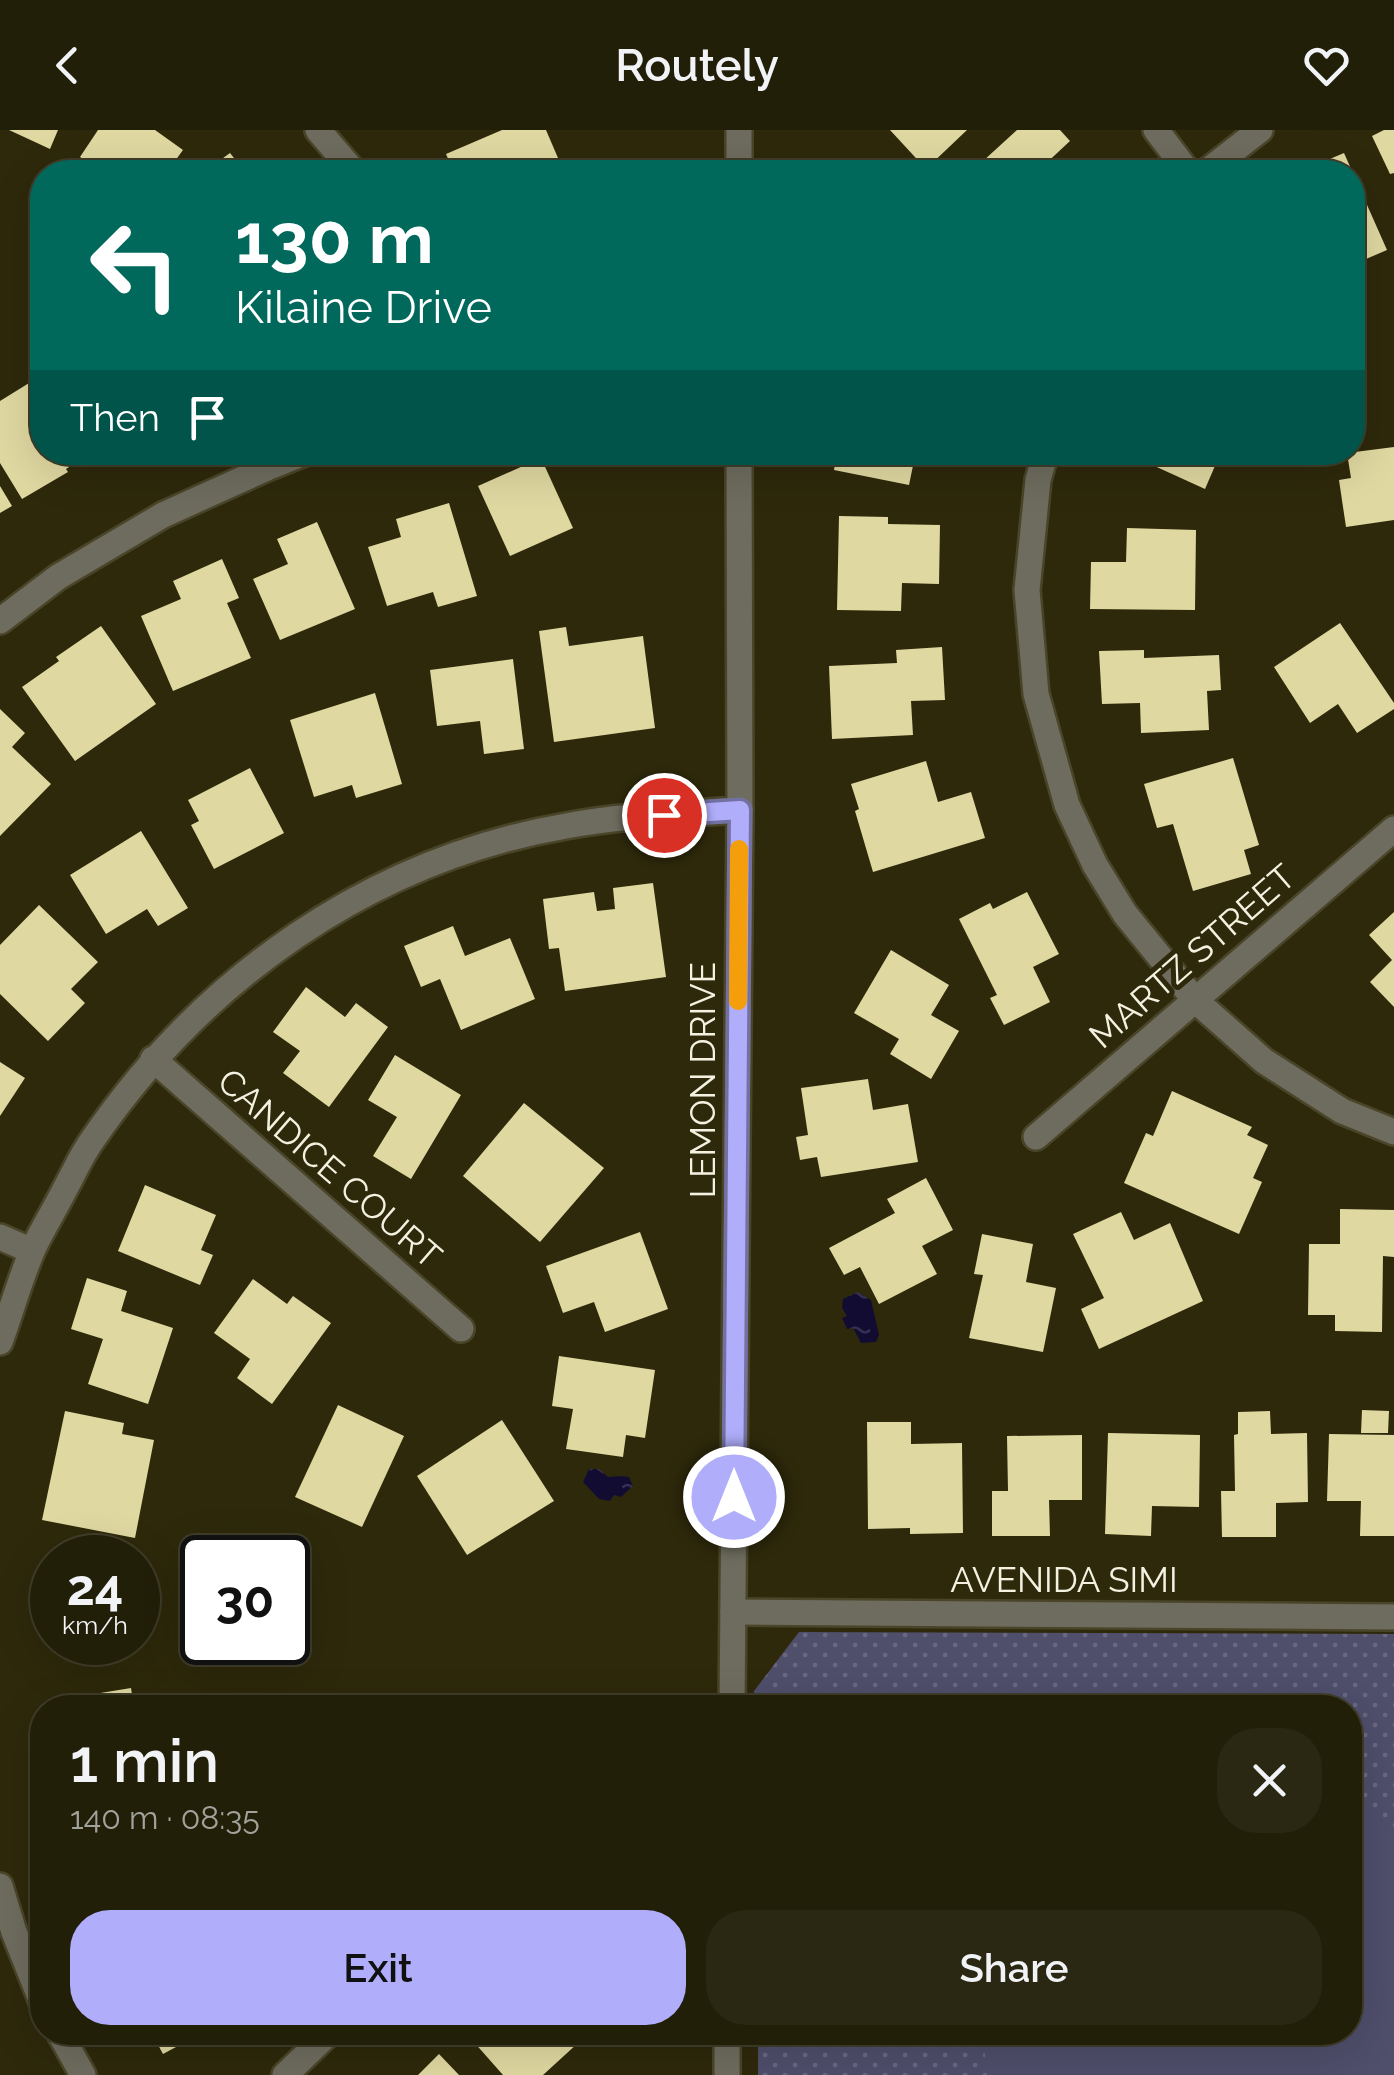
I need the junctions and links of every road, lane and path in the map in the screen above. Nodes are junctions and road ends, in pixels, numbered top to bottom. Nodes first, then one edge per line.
1 (318, 130) edge
2 (739, 130) edge
3 (1156, 130) edge
4 (1260, 130) edge
5 (344, 160) edge
6 (739, 160) edge
7 (1179, 160) edge
8 (1221, 160) edge
9 (274, 465) edge
10 (739, 465) edge
11 (1042, 465) edge
12 (0, 622) edge
13 (740, 810) junction
14 (1394, 829) edge
15 (1195, 1000) junction
16 (153, 1059) junction
17 (1394, 1132) edge
18 (1036, 1137) dead end
19 (0, 1237) edge
20 (32, 1251) junction
21 (461, 1329) dead end
22 (0, 1342) edge
23 (733, 1612) junction
24 (1394, 1617) edge
25 (732, 1695) edge
26 (0, 1886) edge
27 (30, 1972) edge
28 (66, 2045) edge
29 (316, 2045) edge
30 (727, 2045) edge
31 (83, 2075) edge
32 (285, 2075) edge
33 (726, 2075) edge

1 - 5 street
2 - 6 street
3 - 7 street
4 - 8 street
9 - 12 street
10 - 13 street, LEMON DRIVE
11 - 15 street
13 - 16 street
13 - 23 street, LEMON DRIVE
14 - 15 street, MARTZ STREET
15 - 17 street
15 - 18 street, MARTZ STREET
16 - 20 street
16 - 21 street, CANDICE COURT
19 - 20 street
20 - 22 street
23 - 24 street, AVENIDA SIMI
23 - 25 street, LEMON DRIVE
26 - 27 street
28 - 31 street
29 - 32 street
30 - 33 street

